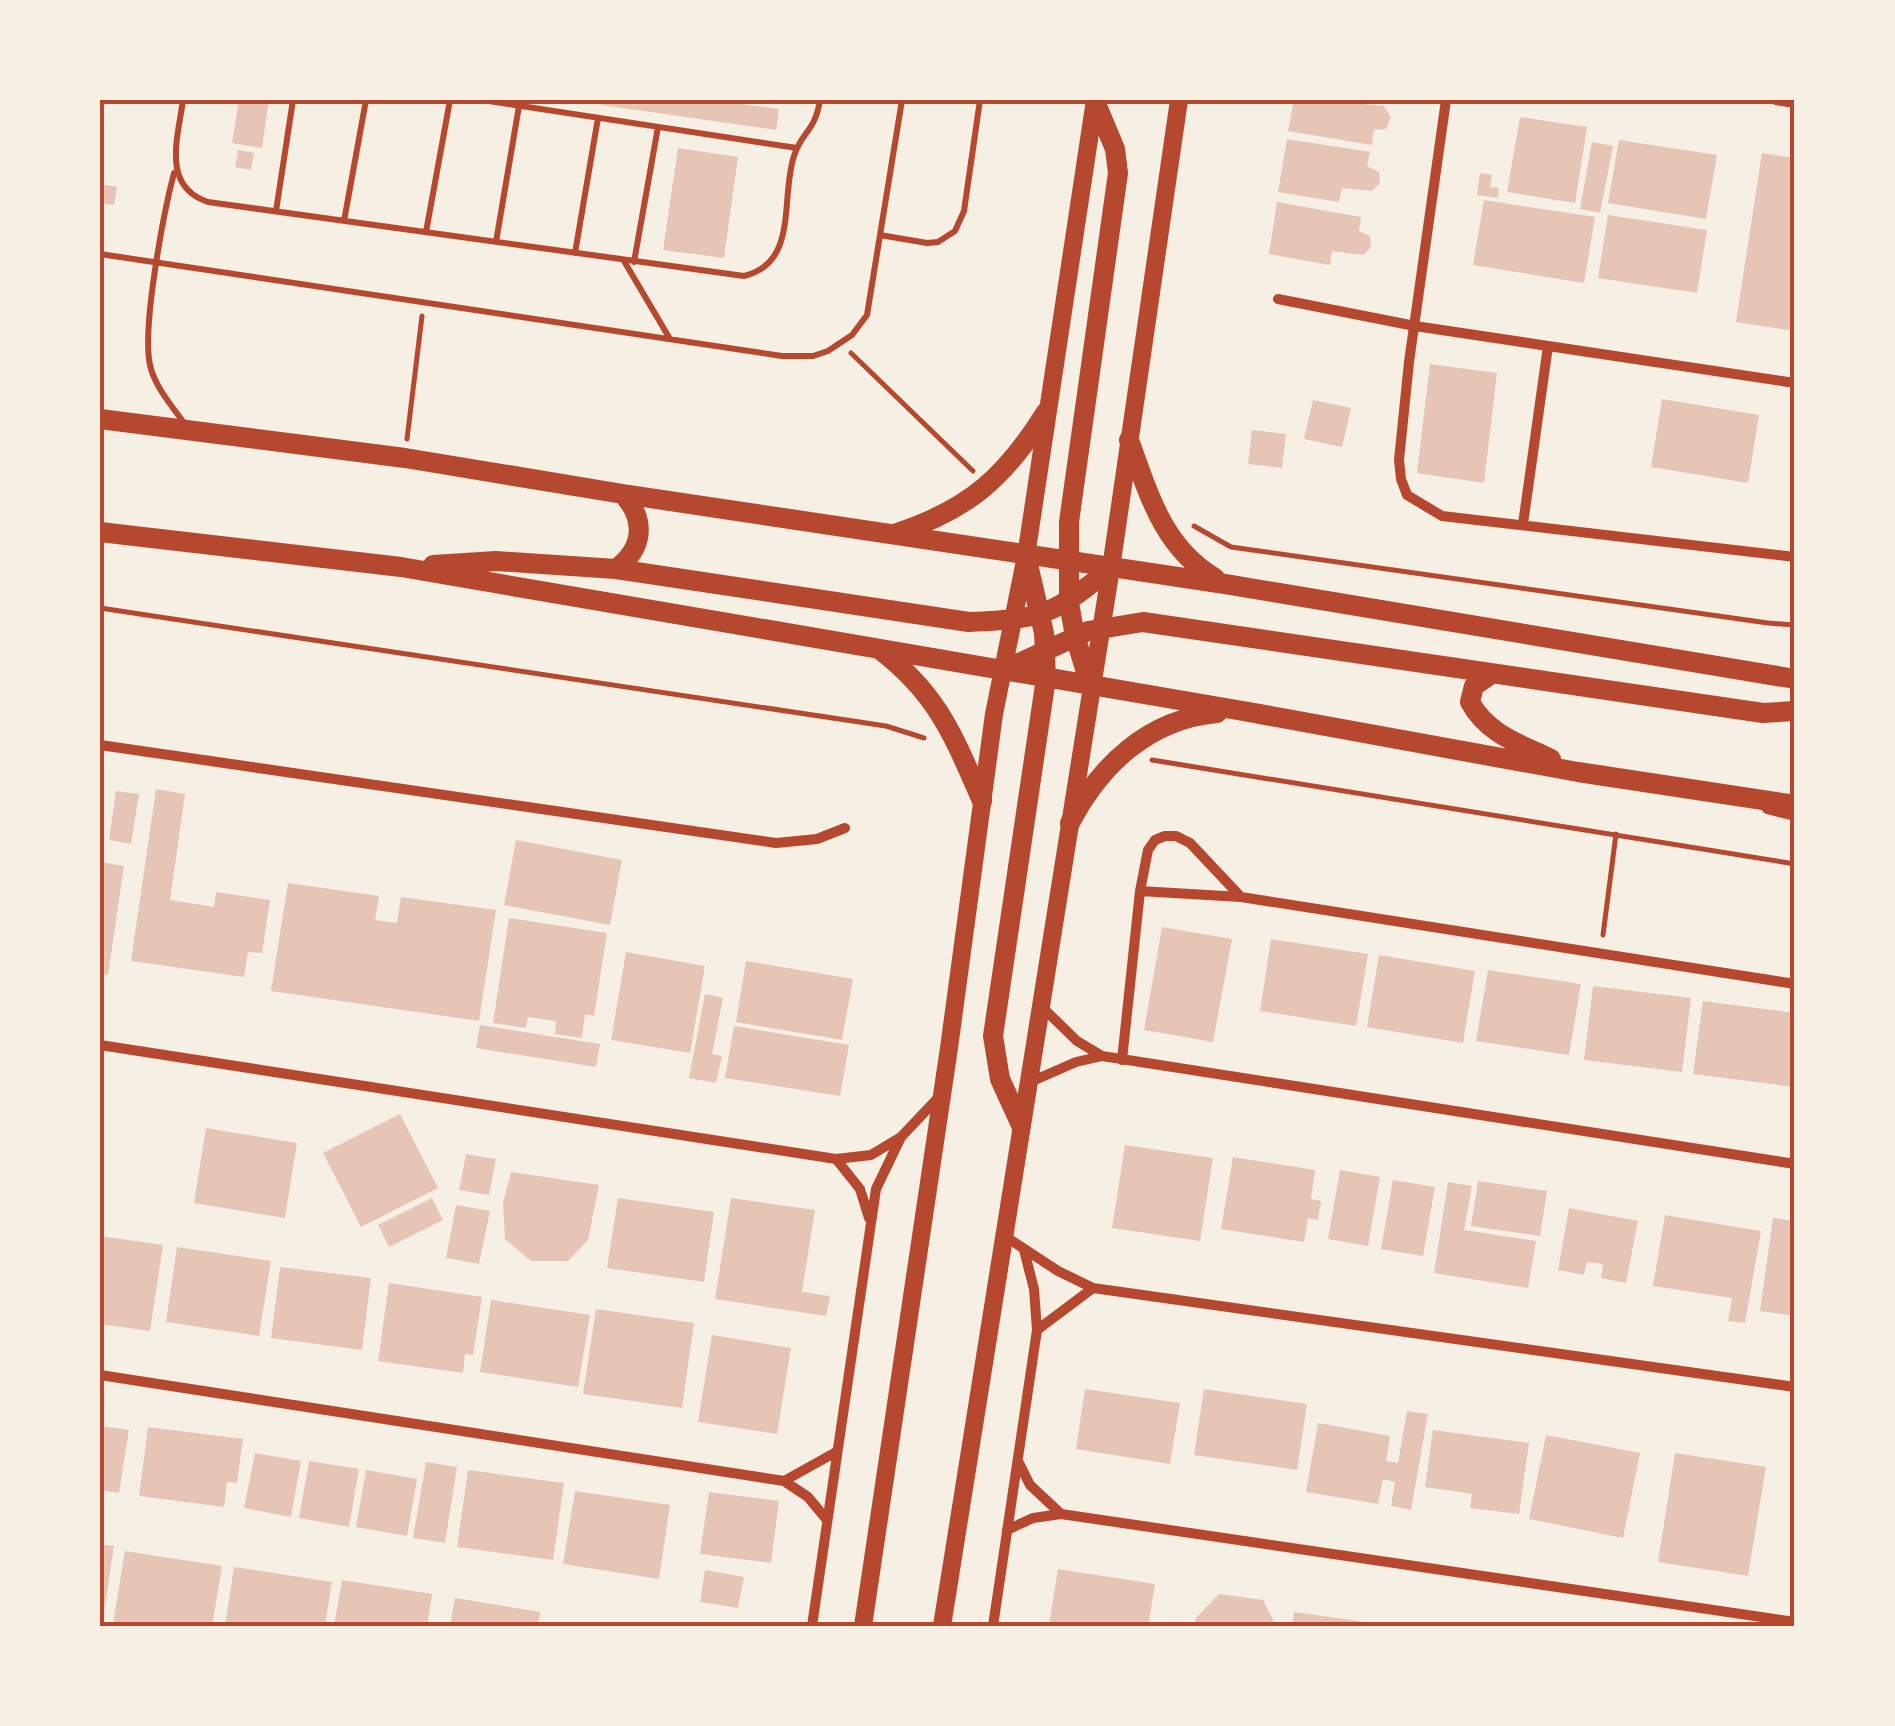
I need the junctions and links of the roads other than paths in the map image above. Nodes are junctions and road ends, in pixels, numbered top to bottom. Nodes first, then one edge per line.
1 (183, 100) edge
2 (293, 100) edge
3 (366, 100) edge
4 (450, 100) edge
5 (482, 100) edge
6 (820, 100) edge
7 (902, 100) edge
8 (980, 100) edge
9 (1095, 100) edge
10 (1178, 100) edge
11 (1446, 100) edge
12 (1776, 100) edge
13 (1795, 103) edge
14 (519, 106) junction
15 (598, 118) junction
16 (658, 127) junction
17 (797, 148) junction
18 (175, 170) junction
19 (276, 211) junction
20 (344, 221) junction
21 (426, 232) junction
22 (880, 235) junction
23 (496, 242) junction
24 (575, 253) junction
25 (100, 254) edge
26 (623, 260) junction
27 (634, 262) junction
28 (158, 263) junction
29 (1278, 299) dead end
30 (1415, 326) junction
31 (670, 340) junction
32 (1548, 346) junction
33 (1795, 384) edge
34 (1046, 412) junction
35 (100, 419) edge
36 (190, 432) junction
37 (1129, 440) junction
38 (623, 494) junction
39 (1523, 524) junction
40 (100, 532) edge
41 (893, 534) junction
42 (1026, 556) junction
43 (1795, 558) edge
44 (1067, 562) junction
45 (401, 567) junction
46 (1111, 568) junction
47 (616, 569) junction
48 (1226, 584) junction
49 (1068, 603) junction
50 (1040, 615) junction
51 (1012, 620) junction
52 (1102, 628) junction
53 (1074, 636) junction
54 (878, 648) junction
55 (1046, 649) junction
56 (1002, 671) junction
57 (1490, 675) junction
58 (1046, 678) junction
59 (1795, 679) edge
60 (1090, 684) junction
61 (1243, 710) junction
62 (1795, 711) edge
63 (100, 746) edge
64 (1578, 772) junction
65 (1729, 795) junction
66 (982, 801) junction
67 (1795, 805) edge
68 (1795, 816) edge
69 (1070, 823) junction
70 (845, 828) dead end
71 (1140, 891) junction
72 (1241, 897) junction
73 (1795, 984) edge
74 (1040, 1005) junction
75 (100, 1046) edge
76 (1102, 1056) junction
77 (1122, 1060) junction
78 (1027, 1084) junction
79 (942, 1094) junction
80 (1021, 1125) junction
81 (902, 1137) junction
82 (836, 1159) junction
83 (1795, 1164) edge
84 (870, 1226) junction
85 (1002, 1234) junction
86 (1024, 1250) junction
87 (1093, 1288) junction
88 (1038, 1330) junction
89 (100, 1375) edge
90 (1795, 1387) edge
91 (836, 1452) junction
92 (1018, 1460) junction
93 (784, 1481) junction
94 (1061, 1514) junction
95 (826, 1520) junction
96 (1007, 1530) junction
97 (1795, 1622) edge
98 (812, 1626) edge
99 (863, 1626) edge
100 (942, 1626) edge
101 (993, 1626) edge

1 - 18 lane
2 - 19 lane
3 - 20 lane
4 - 21 lane
5 - 14 lane
6 - 17 lane
7 - 22 lane
8 - 22 lane
9 - 34 main road
9 - 44 main road
10 - 37 main road
11 - 30 street
12 - 13 street
14 - 15 lane
14 - 23 lane
15 - 16 lane
15 - 24 lane
16 - 17 lane
16 - 27 lane
17 - 27 lane
18 - 19 lane
18 - 28 lane
19 - 20 lane
20 - 21 lane
21 - 23 lane
22 - 31 lane
23 - 24 lane
24 - 26 lane
25 - 28 lane
26 - 27 lane
26 - 31 lane
28 - 31 lane
28 - 36 lane
29 - 30 street
30 - 32 street
30 - 39 street
32 - 33 street
32 - 39 street
34 - 41 main road
34 - 42 main road
35 - 36 main road
36 - 38 main road
37 - 46 main road
37 - 48 main road
38 - 41 main road
38 - 47 main road
39 - 43 street
40 - 45 main road
41 - 42 main road
42 - 44 main road
42 - 50 main road
42 - 51 main road
44 - 46 main road
44 - 49 main road
45 - 47 main road
45 - 54 main road
46 - 48 main road
46 - 49 main road
46 - 52 main road
47 - 51 main road
48 - 59 main road
49 - 50 main road
49 - 53 main road
50 - 51 main road
50 - 55 main road
51 - 56 main road
52 - 53 main road
52 - 57 main road
52 - 60 main road
53 - 55 main road
53 - 60 main road
54 - 56 main road
54 - 66 main road
55 - 56 main road
55 - 58 main road
56 - 58 main road
56 - 66 main road
57 - 62 main road
57 - 64 main road
58 - 60 main road
58 - 80 main road
60 - 61 main road
60 - 69 main road
61 - 64 main road
61 - 69 main road
63 - 70 street
64 - 65 main road
65 - 67 main road
65 - 68 street
66 - 79 main road
69 - 74 main road
71 - 72 street
71 - 72 street
71 - 77 street
72 - 73 street
74 - 76 street
74 - 78 main road
75 - 82 street
76 - 77 street
76 - 78 street
77 - 83 street
78 - 80 main road
79 - 81 street
79 - 99 main road
80 - 85 main road
81 - 82 street
81 - 84 street
82 - 84 street
84 - 91 street
85 - 86 street
85 - 100 main road
86 - 87 street
86 - 88 street
87 - 88 street
87 - 90 street
88 - 92 street
89 - 93 street
91 - 93 street
91 - 95 street
92 - 94 street
92 - 96 street
93 - 95 street
94 - 96 street
94 - 97 street
95 - 98 street
96 - 101 street

